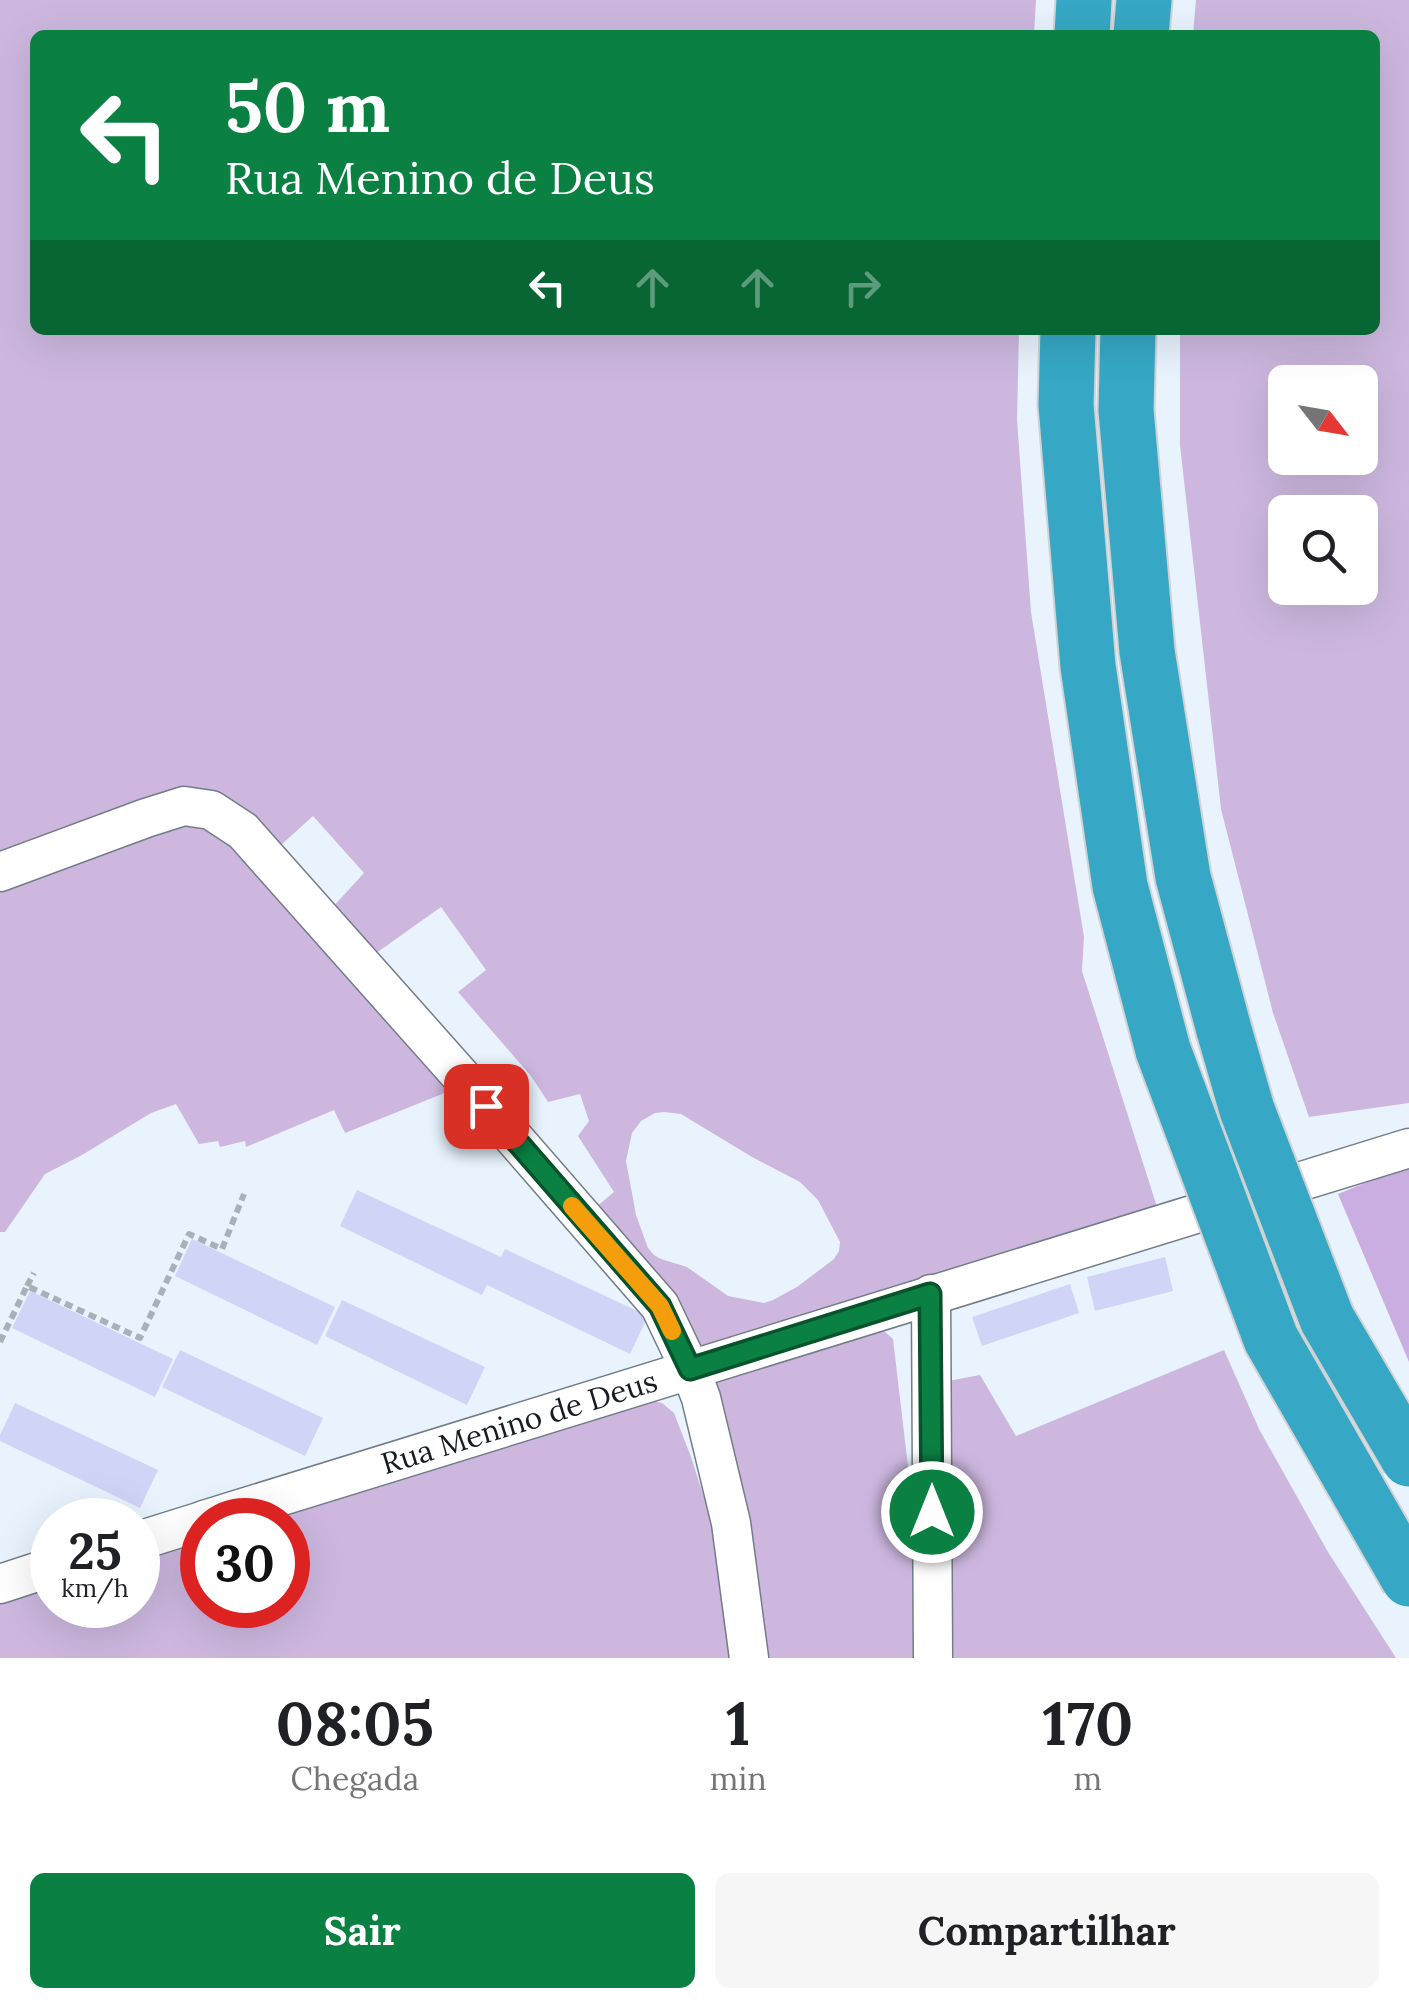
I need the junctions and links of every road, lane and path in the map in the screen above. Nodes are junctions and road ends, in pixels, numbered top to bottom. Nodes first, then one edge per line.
1 (1084, 0) edge
2 (1144, 0) edge
3 (1082, 30) edge
4 (1141, 30) edge
5 (1068, 335) edge
6 (1128, 335) edge
7 (0, 872) edge
8 (1409, 1148) edge
9 (244, 1194) dead end
10 (34, 1273) dead end
11 (27, 1286) junction
12 (930, 1294) junction
13 (0, 1342) edge
14 (690, 1369) junction
15 (1409, 1460) edge
16 (274, 1498) edge
17 (30, 1574) edge
18 (1409, 1579) edge
19 (0, 1584) edge
20 (749, 1658) edge
21 (933, 1658) edge

1 - 3 highway
2 - 4 highway
5 - 18 highway, bridge
6 - 15 highway, bridge
7 - 14 street
8 - 12 street, Rua Menino de Deus
9 - 11 path
10 - 11 path
11 - 13 path
12 - 14 street, Rua Menino de Deus
12 - 21 street
14 - 16 street, Rua Menino de Deus
14 - 20 street
17 - 19 street

